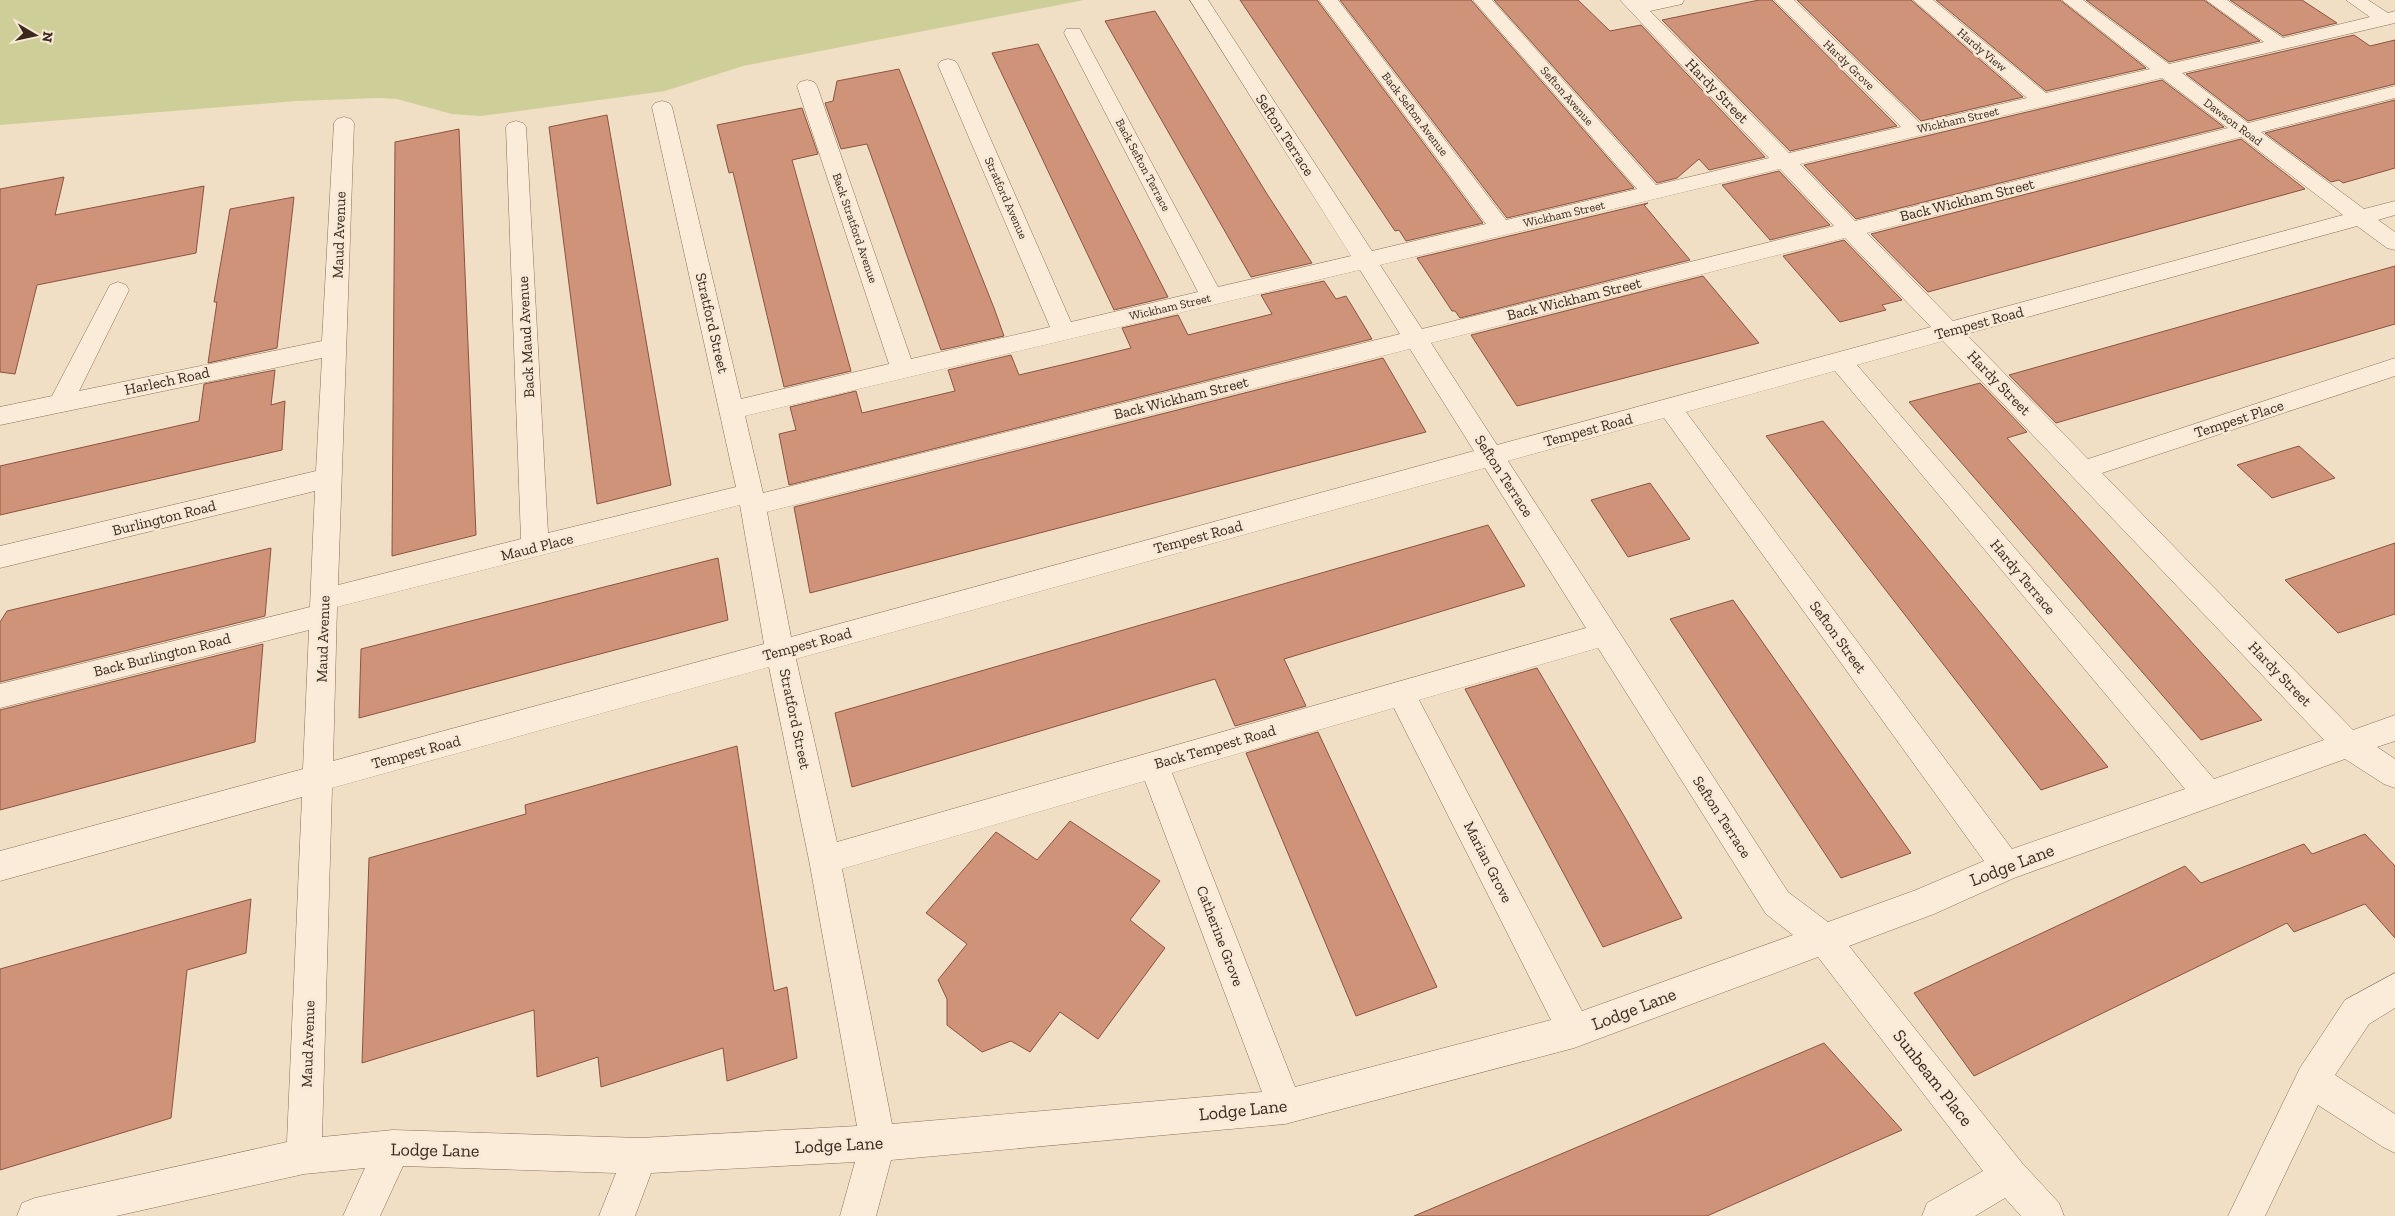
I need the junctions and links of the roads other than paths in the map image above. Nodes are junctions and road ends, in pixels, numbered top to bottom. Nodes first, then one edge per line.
1 (1199, 0) edge
2 (1328, 0) edge
3 (1482, 0) edge
4 (1675, 0) edge
5 (1783, 0) edge
6 (1922, 0) edge
7 (2071, 0) edge
8 (2215, 0) edge
9 (2355, 0) edge
10 (1633, 4) edge
11 (2390, 18) edge
12 (1073, 33) dead end
13 (2280, 44) junction
14 (948, 65) dead end
15 (2165, 71) junction
16 (807, 86) dead end
17 (2395, 92) edge
18 (2042, 100) junction
19 (662, 107) dead end
20 (344, 123) dead end
21 (516, 127) dead end
22 (1916, 130) junction
23 (2244, 130) junction
24 (1785, 161) junction
25 (1652, 193) junction
26 (2395, 208) edge
27 (2362, 217) junction
28 (1501, 229) junction
29 (1851, 229) junction
30 (2395, 243) edge
31 (1366, 260) junction
32 (118, 290) dead end
33 (1212, 297) junction
34 (1949, 331) junction
35 (1064, 332) junction
36 (1416, 339) junction
37 (335, 347) junction
38 (1840, 361) junction
39 (2395, 367) edge
40 (903, 370) junction
41 (60, 404) junction
42 (1670, 408) junction
43 (733, 410) junction
44 (0, 416) edge
45 (1492, 456) junction
46 (2083, 470) junction
47 (328, 478) junction
48 (752, 499) junction
49 (535, 547) junction
50 (0, 558) edge
51 (325, 607) junction
52 (1605, 634) junction
53 (780, 652) junction
54 (1401, 693) junction
55 (0, 696) edge
56 (2395, 728) edge
57 (2347, 744) junction
58 (1154, 764) junction
59 (2395, 775) edge
60 (318, 778) junction
61 (2207, 793) junction
62 (825, 860) junction
63 (0, 866) edge
64 (2006, 866) junction
65 (1822, 938) junction
66 (2395, 989) edge
67 (1574, 1031) junction
68 (2312, 1080) junction
69 (1286, 1108) junction
70 (2395, 1135) edge
71 (878, 1143) junction
72 (393, 1148) junction
73 (304, 1156) junction
74 (640, 1156) junction
75 (2009, 1176) junction
76 (35, 1216) edge
77 (361, 1216) edge
78 (617, 1216) edge
79 (858, 1216) edge
80 (1940, 1216) edge
81 (2046, 1216) edge
82 (2246, 1216) edge

1 - 31 street, Sefton Terrace
2 - 28 street, Back Sefton Avenue
3 - 25 street, Sefton Avenue
4 - 10 street
5 - 22 street, Hardy Grove
6 - 18 street, Hardy View
7 - 15 street, Dawson Road
8 - 13 street
9 - 11 street
10 - 24 street, Hardy Street
11 - 13 street, Wickham Street
12 - 33 street, Back Sefton Terrace
13 - 15 street, Wickham Street
14 - 35 street, Stratford Avenue
15 - 18 street, Wickham Street
15 - 23 street, Dawson Road
16 - 40 street, Back Stratford Avenue
17 - 23 street, Back Wickham Street
18 - 22 street, Wickham Street
19 - 43 street, Stratford Street
20 - 37 street, Maud Avenue
21 - 49 street, Back Maud Avenue
22 - 24 street, Wickham Street
23 - 27 street, Dawson Road
23 - 29 street, Back Wickham Street
24 - 25 street, Wickham Street
24 - 29 street, Hardy Street
25 - 28 street, Wickham Street
26 - 27 street, Tempest Road
27 - 30 street, Dawson Road
27 - 34 street, Tempest Road
28 - 31 street, Wickham Street
29 - 34 street, Hardy Street
29 - 36 street, Back Wickham Street
31 - 33 street, Wickham Street
31 - 36 street, Sefton Terrace
32 - 41 street
33 - 35 street, Wickham Street
34 - 38 street, Tempest Road
34 - 46 street, Hardy Street
35 - 40 street, Wickham Street
36 - 45 street, Sefton Terrace
36 - 48 street, Back Wickham Street
37 - 41 street, Harlech Road
37 - 47 street, Maud Avenue
38 - 42 street, Tempest Road
38 - 61 street, Hardy Terrace
39 - 46 street, Tempest Place
40 - 43 street, Wickham Street
41 - 44 street, Harlech Road
42 - 45 street, Tempest Road
42 - 64 street, Sefton Street
43 - 48 street, Stratford Street
45 - 52 street, Sefton Terrace
45 - 53 street, Tempest Road
46 - 57 street, Hardy Street
47 - 50 street, Burlington Road
47 - 51 street, Maud Avenue
48 - 49 street, Maud Place
48 - 53 street, Stratford Street
49 - 51 street, Maud Place
51 - 55 street, Back Burlington Road
51 - 60 street, Maud Avenue
52 - 54 street, Back Tempest Road
52 - 65 street, Sefton Terrace
53 - 60 street, Tempest Road
53 - 62 street, Stratford Street
54 - 58 street, Back Tempest Road
54 - 67 street, Marian Grove
56 - 57 street, Lodge Lane
57 - 59 street, Hardy Street
57 - 61 street, Lodge Lane
58 - 62 street, Back Tempest Road
58 - 69 street, Catherine Grove
60 - 63 street, Tempest Road
60 - 73 street, Maud Avenue
61 - 64 street, Lodge Lane
62 - 71 street, Stratford Street
64 - 65 street, Lodge Lane
65 - 67 street, Lodge Lane
65 - 75 street, Sunbeam Place
66 - 68 street
67 - 69 street, Lodge Lane
68 - 70 street
68 - 82 street
69 - 71 street, Lodge Lane
71 - 74 street, Lodge Lane
71 - 79 street, Stratford Street
72 - 73 street, Lodge Lane
72 - 74 street, Lodge Lane
72 - 77 street
73 - 76 street, Lodge Lane
74 - 78 street
75 - 80 street
75 - 81 street, Sunbeam Place

